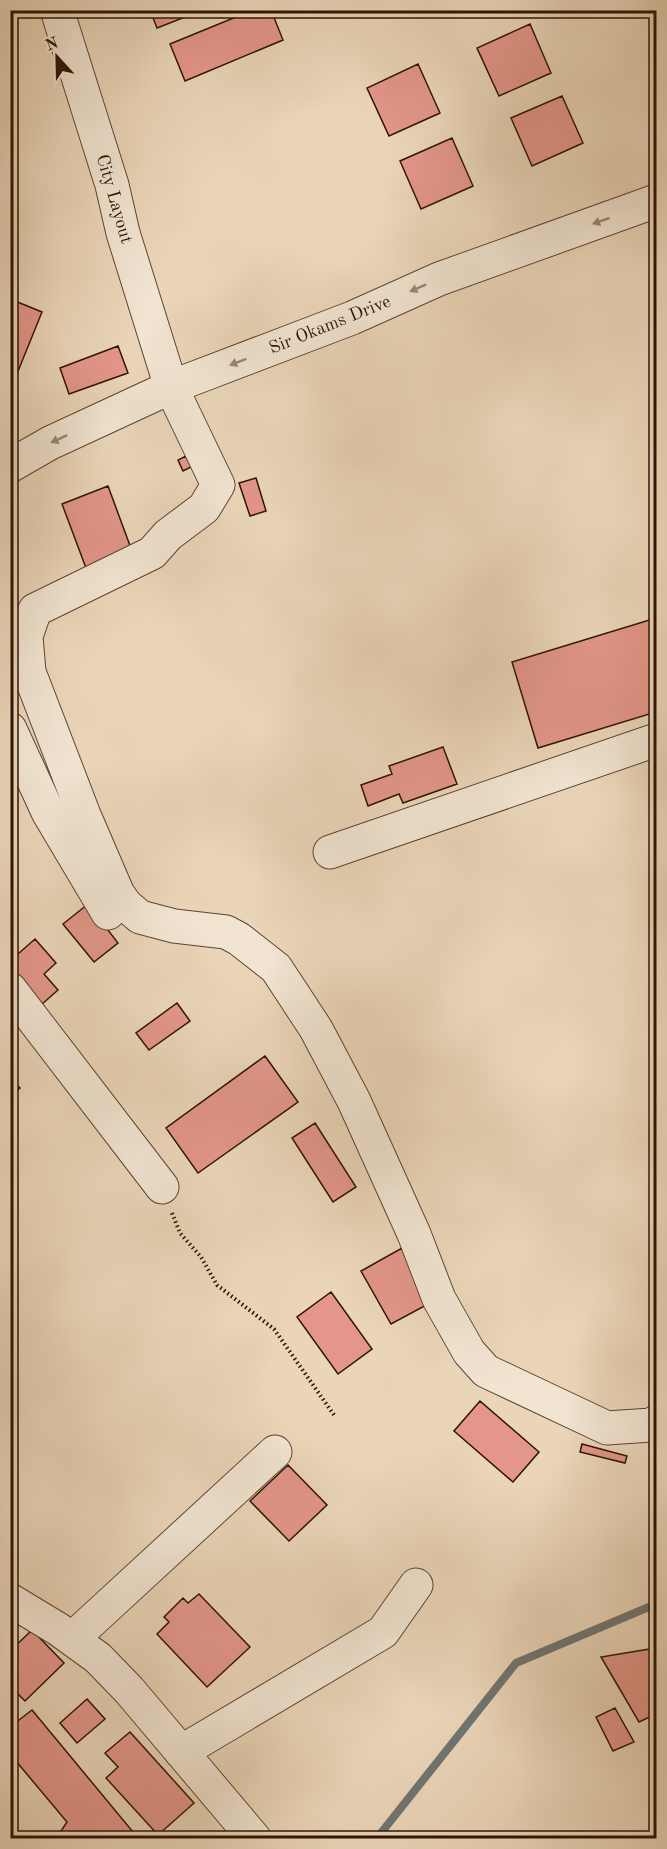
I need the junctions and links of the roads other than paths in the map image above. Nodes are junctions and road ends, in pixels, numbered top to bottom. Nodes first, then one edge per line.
1 (57, 10) edge
2 (657, 201) edge
3 (171, 387) junction
4 (10, 466) edge
5 (10, 729) edge
6 (657, 740) edge
7 (330, 852) dead end
8 (115, 924) dead end
9 (10, 988) edge
10 (162, 1187) road end
11 (657, 1422) edge
12 (275, 1452) dead end
13 (416, 1585) dead end
14 (10, 1600) edge
15 (72, 1639) junction
16 (181, 1752) junction
17 (254, 1839) edge

1 - 3 street, City Layout
2 -> 3 street, Sir Okams Drive
3 -> 4 street, Sir Okams Drive
3 - 11 street, City Layout
5 - 8 street
6 - 7 street
9 - 10 street
12 - 15 street
13 - 16 street
14 - 15 street
15 - 16 street
16 - 17 street

